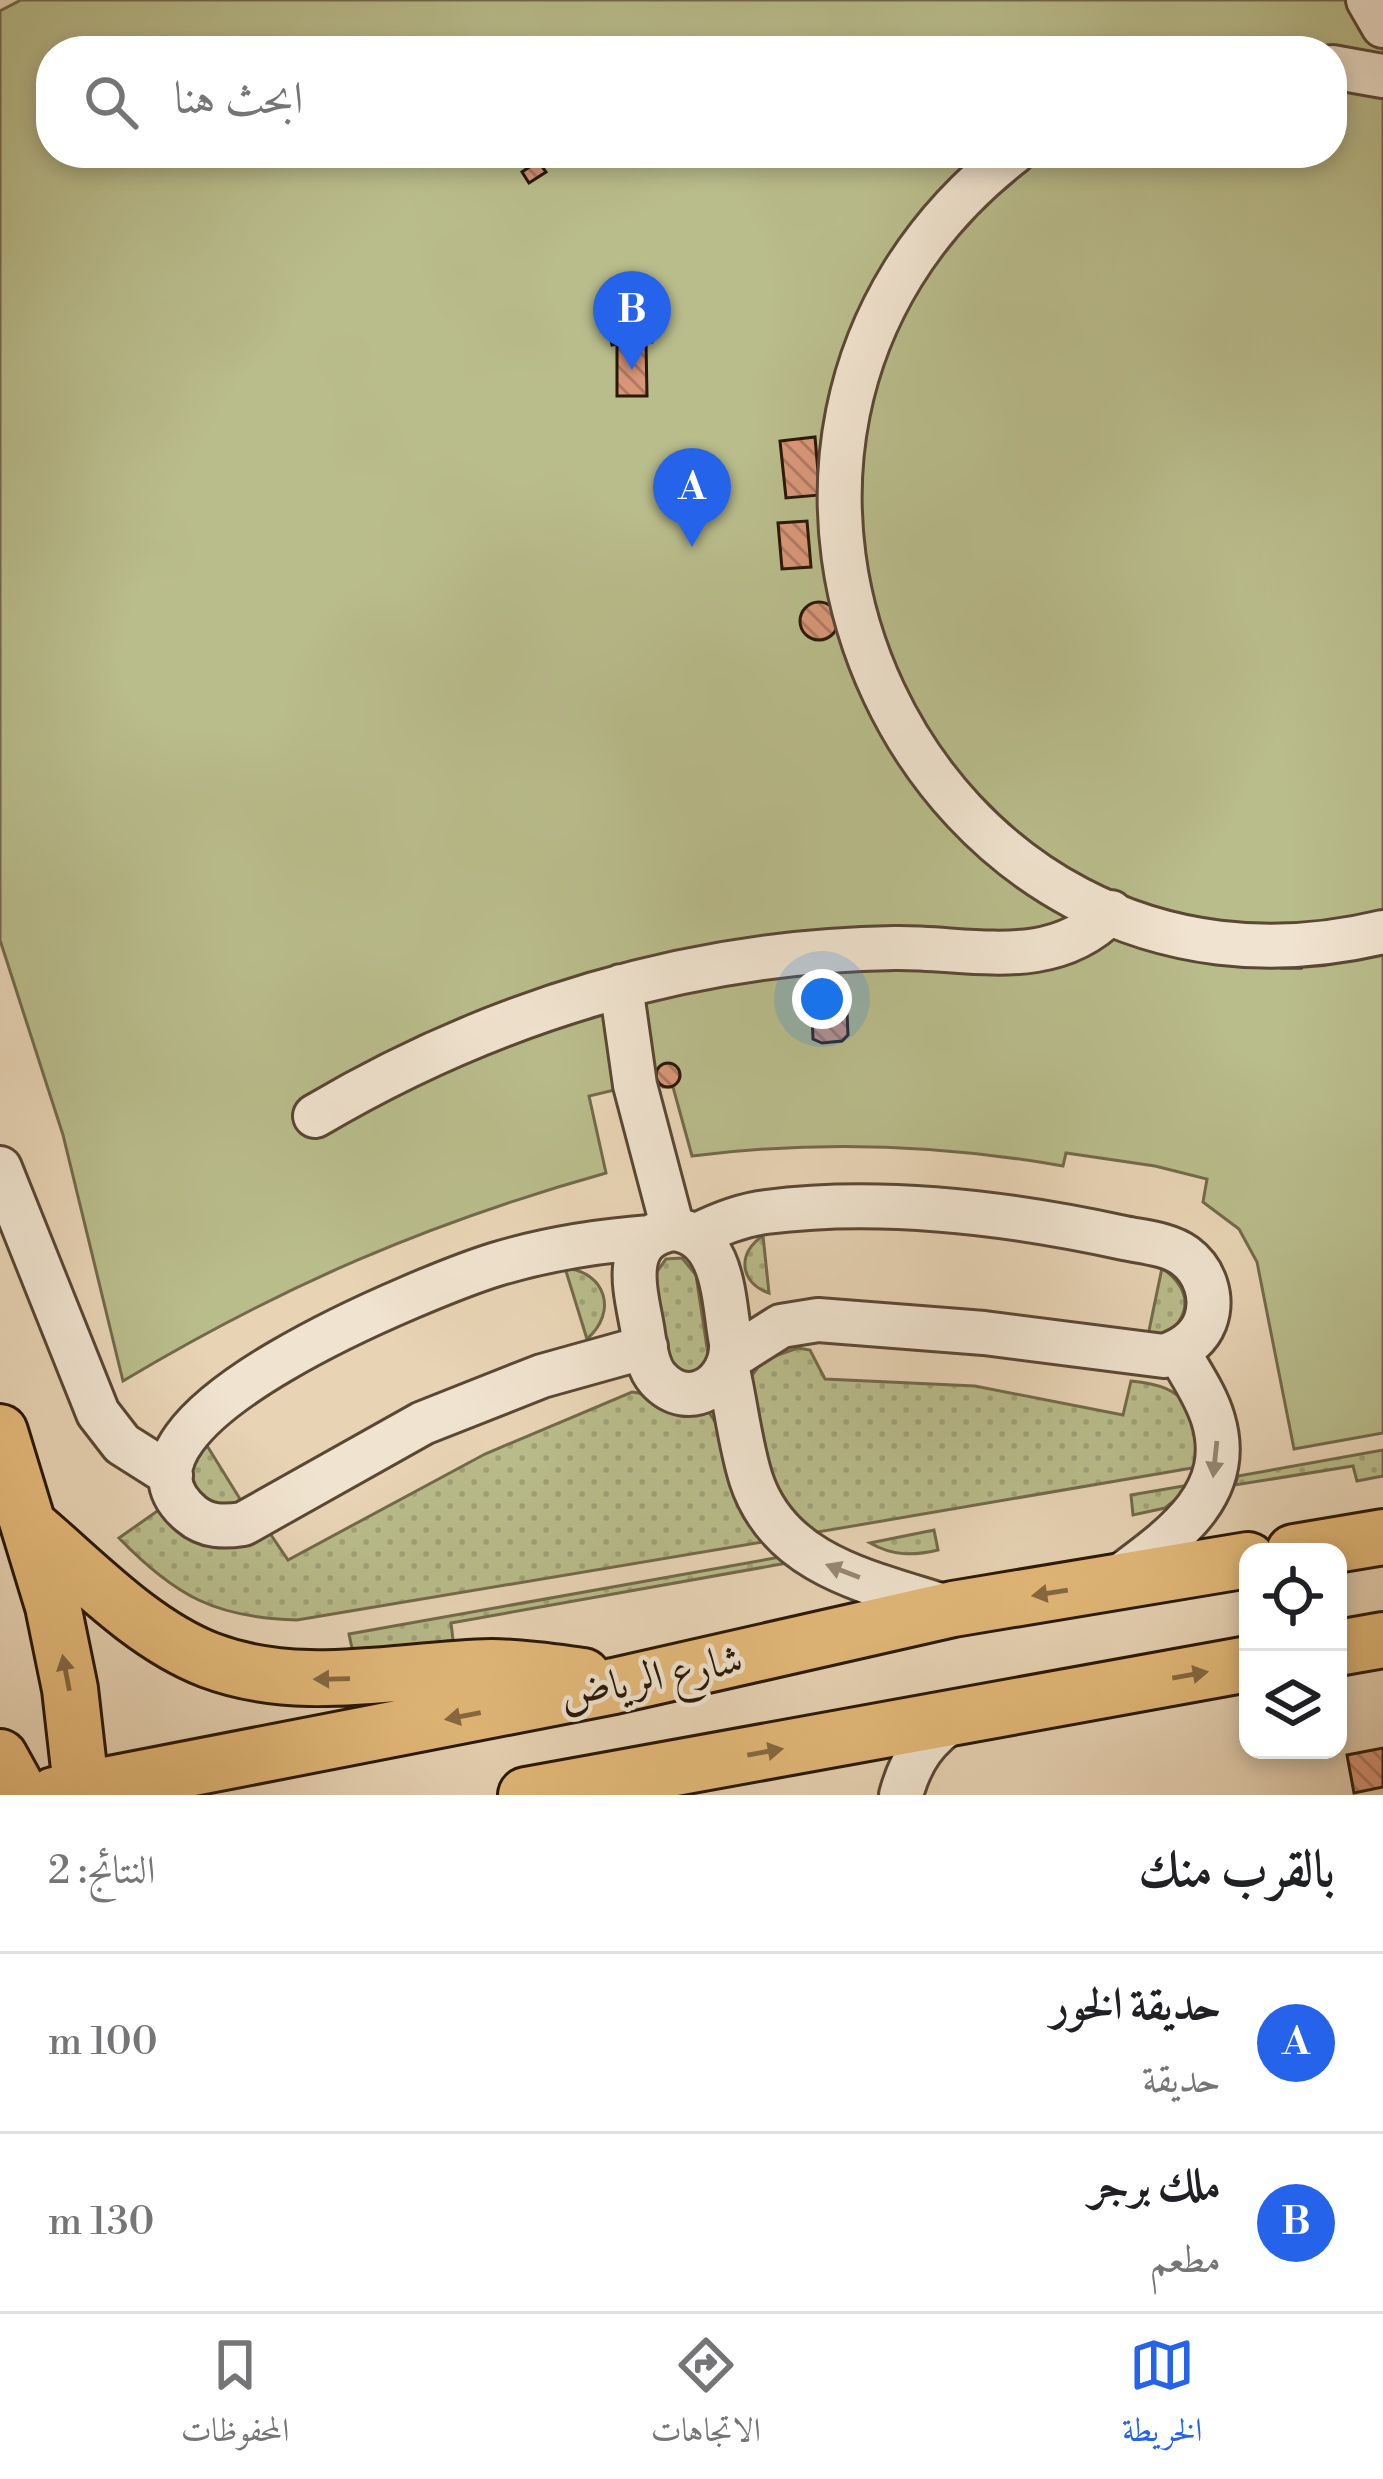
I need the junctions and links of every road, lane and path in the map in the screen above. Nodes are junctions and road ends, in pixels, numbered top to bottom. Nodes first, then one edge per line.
1 (1368, 0) edge
2 (1383, 26) edge
3 (996, 168) edge
4 (1111, 912) junction
5 (1383, 932) edge
6 (621, 986) junction
7 (315, 1116) dead end
8 (0, 1168) edge
9 (673, 1234) junction
10 (646, 1347) junction
11 (1178, 1351) junction
12 (730, 1363) junction
13 (0, 1432) edge
14 (171, 1475) junction
15 (32, 1528) junction
16 (1383, 1537) edge
17 (1347, 1543) edge
18 (1239, 1562) edge
19 (1111, 1583) junction
20 (953, 1609) junction
21 (1383, 1640) edge
22 (1347, 1646) edge
23 (1239, 1666) edge
24 (614, 1686) junction
25 (958, 1717) junction
26 (0, 1757) edge
27 (627, 1787) edge
28 (99, 1790) edge
29 (21, 1795) edge
30 (526, 1795) edge
31 (901, 1795) edge

1 - 2 street
3 - 4 street
4 - 5 street
4 - 6 street
6 - 7 street
6 - 9 street
8 - 14 street
9 - 10 street
9 - 11 street
9 - 12 street
9 - 14 street
10 - 12 street
10 - 14 street
11 - 12 street
11 -> 19 street
20 -> 12 street
13 - 15 main road
24 -> 15 main road
28 -> 15 main road
16 - 17 main road
18 - 19 main road, شارع الرياض
19 -> 20 main road, شارع الرياض
20 - 24 main road, شارع الرياض
21 - 22 main road
25 -> 23 main road
24 -> 28 main road, شارع الرياض
27 -> 25 main road
25 - 31 street
26 - 29 main road
27 - 30 main road

